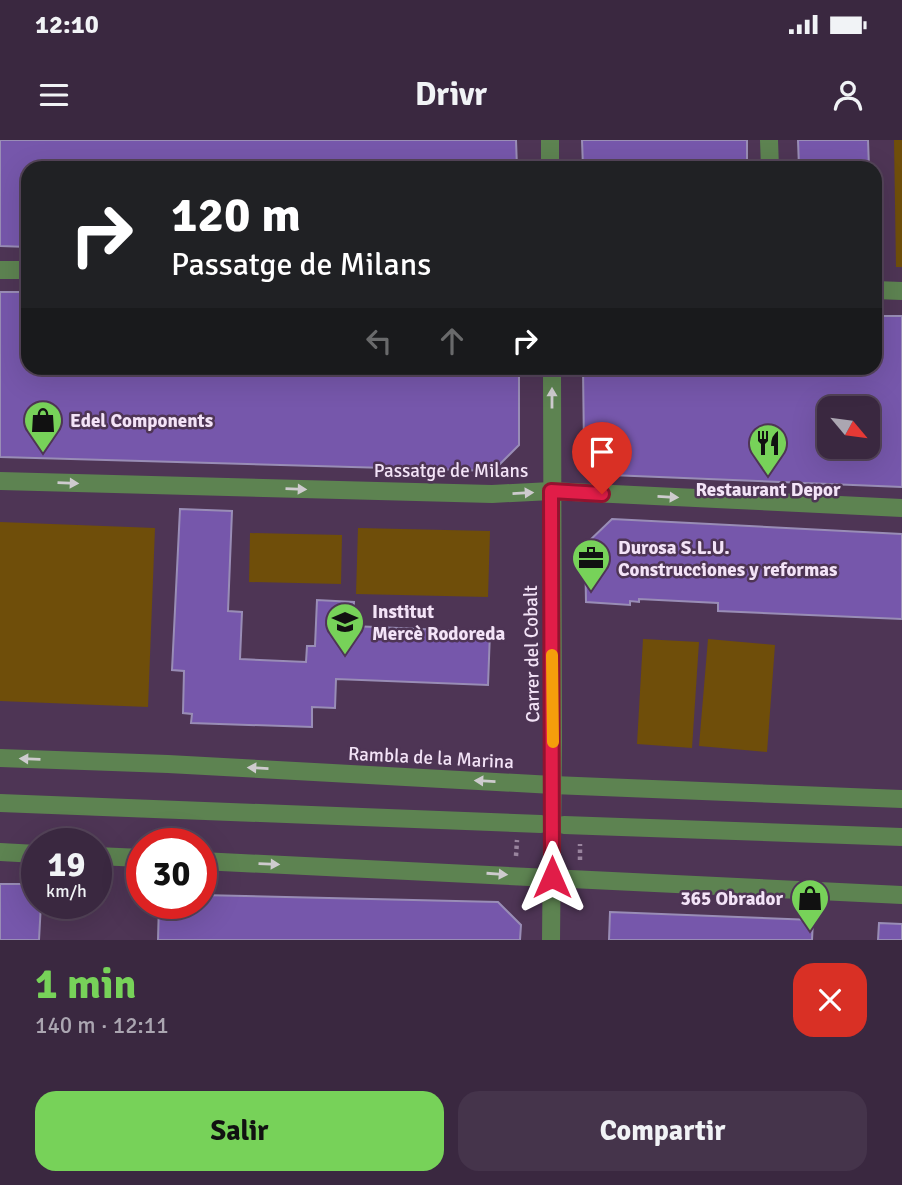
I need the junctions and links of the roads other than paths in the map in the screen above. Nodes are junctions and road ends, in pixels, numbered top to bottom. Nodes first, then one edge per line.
1 (550, 140) edge
2 (769, 140) edge
3 (550, 161) edge
4 (769, 161) edge
5 (0, 270) edge
6 (21, 270) edge
7 (882, 290) edge
8 (902, 291) edge
9 (552, 375) edge
10 (0, 481) edge
11 (551, 491) junction
12 (902, 508) edge
13 (0, 758) edge
14 (553, 785) junction
15 (902, 799) edge
16 (0, 803) edge
17 (541, 824) dead end
18 (564, 825) dead end
19 (902, 837) edge
20 (0, 852) edge
21 (21, 853) edge
22 (217, 862) edge
23 (552, 877) junction
24 (902, 894) edge
25 (551, 940) edge

1 - 3 street
2 - 4 street
5 - 6 street
7 - 8 street
11 -> 9 street, Carrer del Cobalt
10 -> 11 street, Passatge de Milans
11 -> 12 street, Passatge de Milans
11 - 14 street, Carrer del Cobalt
14 -> 13 street, Rambla de la Marina
14 - 15 street, Rambla de la Marina
14 - 23 street, Carrer del Cobalt
16 - 17 street
18 - 19 street
20 - 21 street
22 -> 23 street
23 - 24 street
23 - 25 street, Carrer del Cobalt

